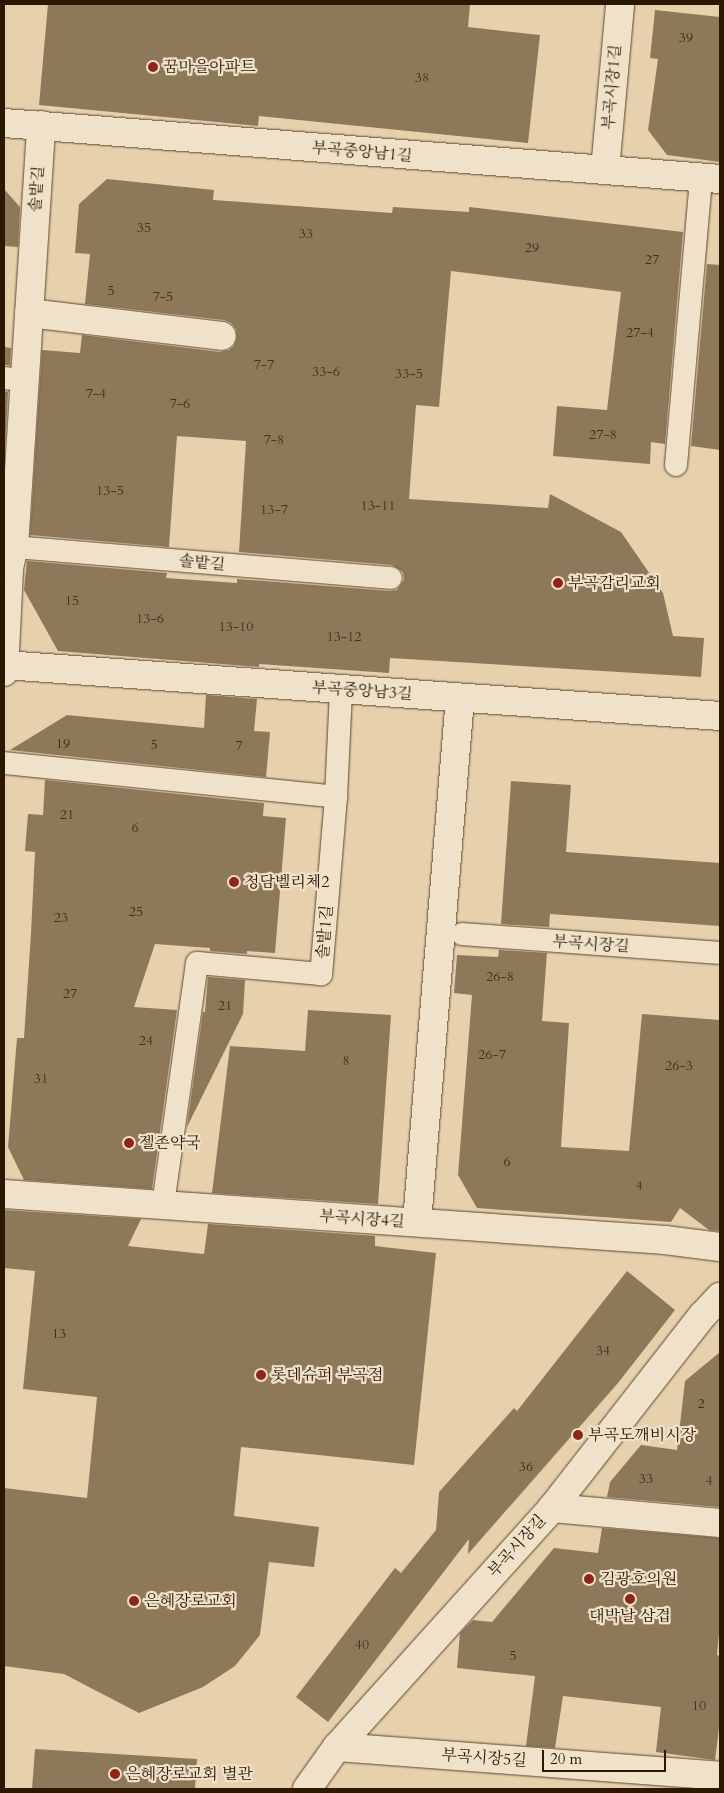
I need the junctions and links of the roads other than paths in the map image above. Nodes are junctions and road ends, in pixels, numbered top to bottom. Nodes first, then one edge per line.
1 (620, 4) edge
2 (4, 123) edge
3 (42, 125) junction
4 (605, 170) junction
5 (710, 178) edge
6 (29, 313) junction
7 (222, 336) dead end
8 (14, 379) edge
9 (676, 465) dead end
10 (9, 561) edge
11 (391, 578) dead end
12 (4, 665) edge
13 (4, 672) edge
14 (341, 689) junction
15 (460, 698) junction
16 (720, 716) edge
17 (4, 763) edge
18 (336, 796) junction
19 (462, 934) dead end
20 (720, 953) edge
21 (4, 1194) edge
22 (163, 1205) junction
23 (417, 1222) junction
24 (720, 1247) edge
25 (720, 1297) edge
26 (552, 1508) junction
27 (720, 1523) edge
28 (337, 1747) junction
29 (720, 1776) edge
30 (307, 1789) edge

1 - 4 street, 부곡시장1길
2 - 3 street, 부곡중앙남1길
3 - 4 street, 부곡중앙남1길
3 - 6 street, 솔밭길
4 - 5 street, 부곡중앙남1길
5 - 9 lane
6 - 7 street
6 - 8 street, 솔밭길
8 - 10 street, 솔밭길
10 - 11 lane, 솔밭길
10 - 12 street, 솔밭길
12 - 13 street, 솔밭길
12 - 14 street, 부곡중앙남3길
14 - 15 street, 부곡중앙남3길
14 - 18 lane
15 - 16 street, 부곡중앙남3길
15 - 23 street
17 - 18 lane
18 - 22 lane, 솔밭1길
19 - 20 lane, 부곡시장길
21 - 22 street, 부곡시장4길
22 - 23 street, 부곡시장4길
23 - 24 street, 부곡시장4길
25 - 26 street, 부곡시장길
26 - 27 street
26 - 28 street, 부곡시장길
28 - 29 street, 부곡시장5길
28 - 30 street, 부곡시장길

